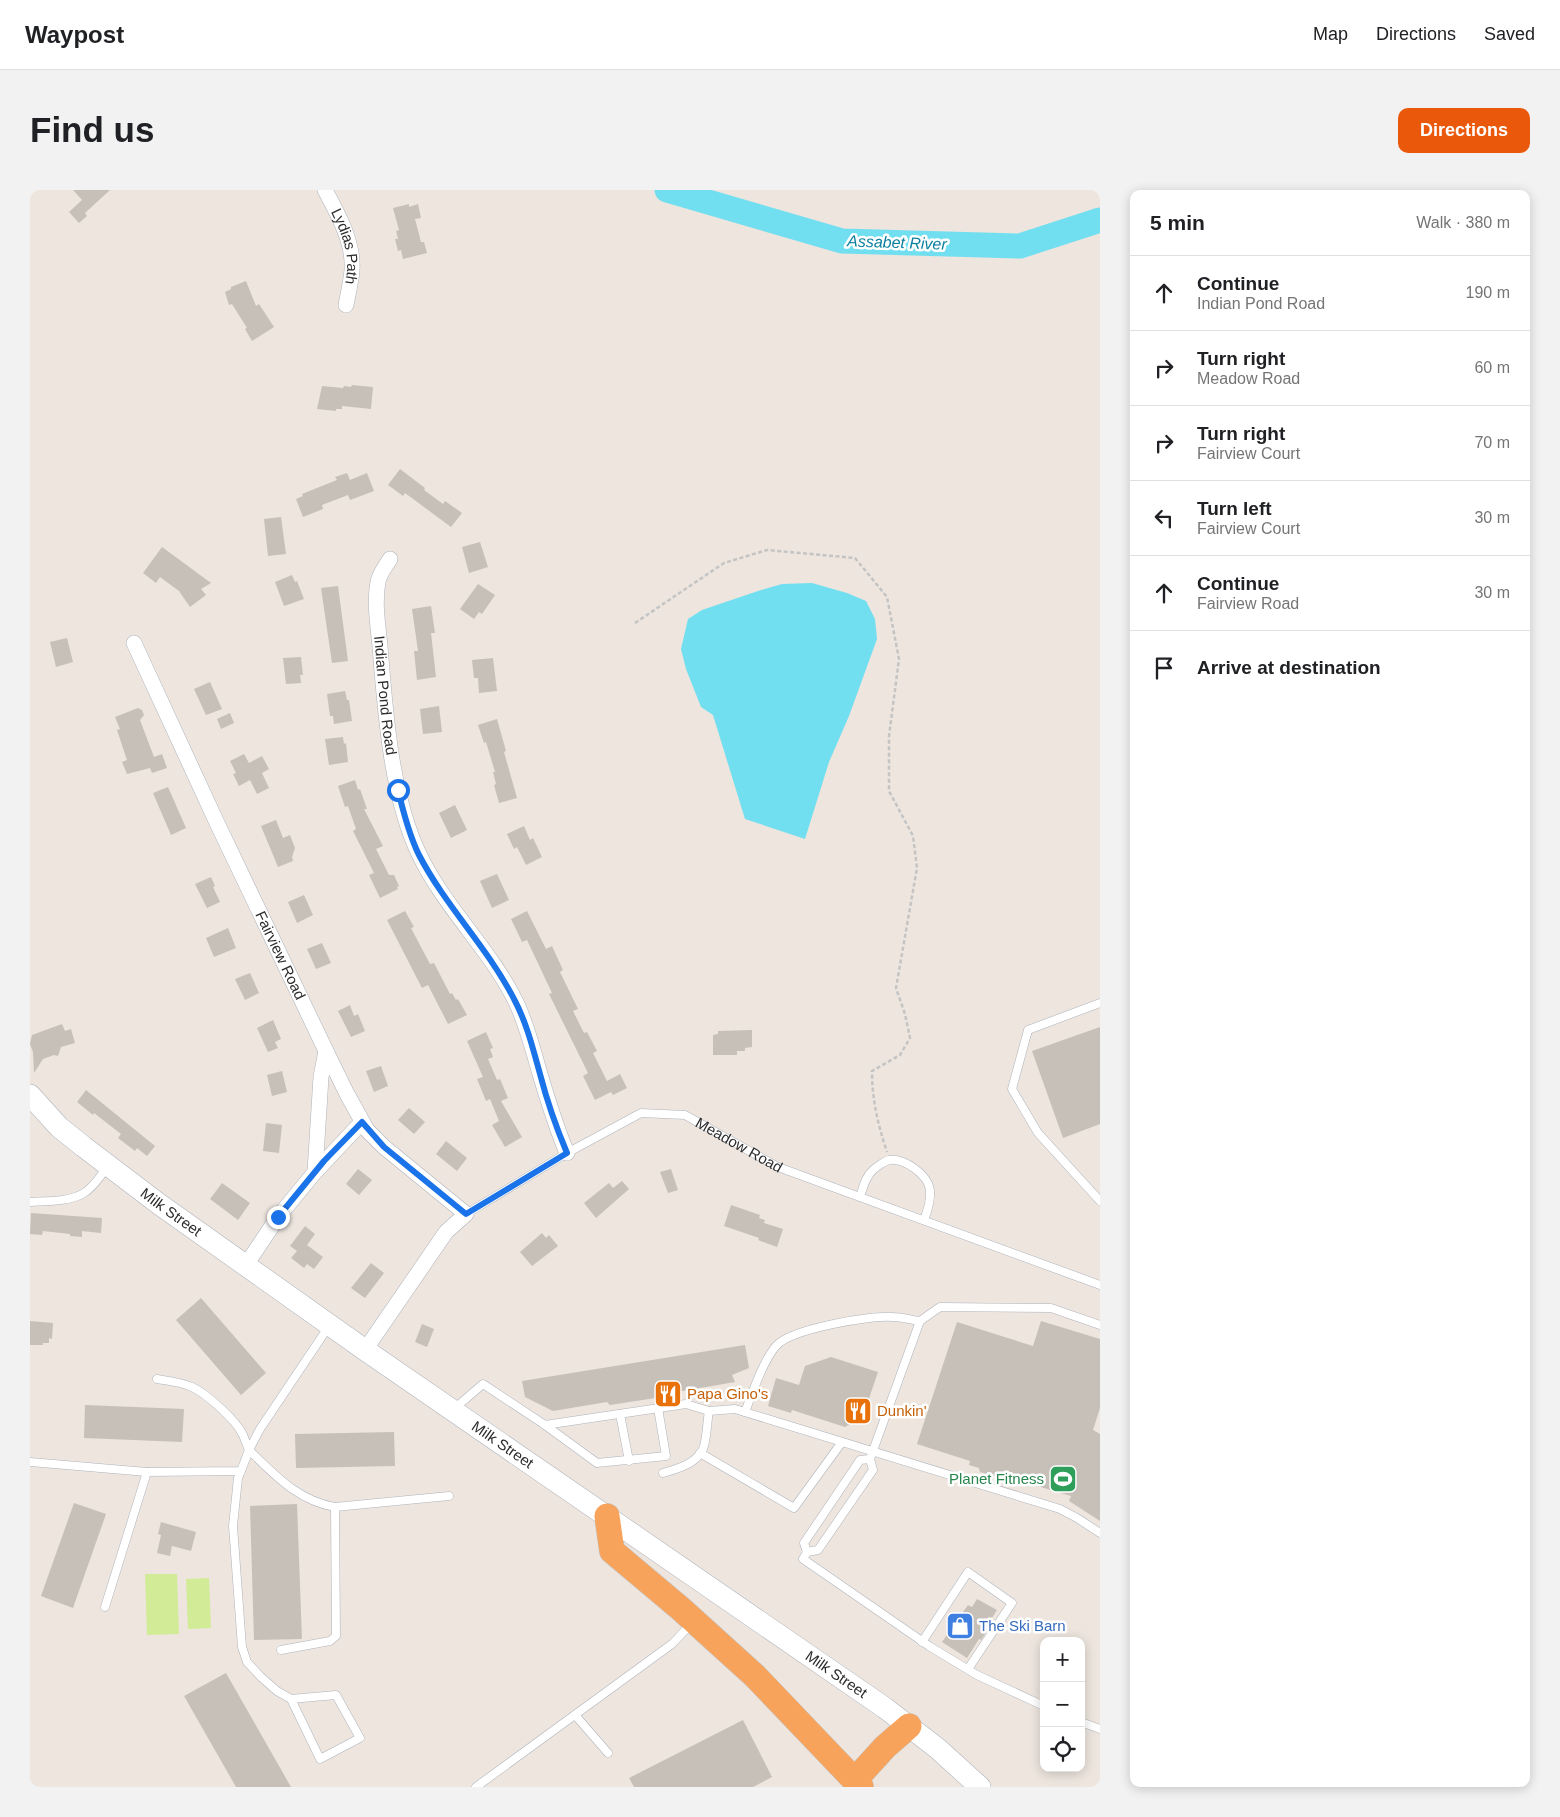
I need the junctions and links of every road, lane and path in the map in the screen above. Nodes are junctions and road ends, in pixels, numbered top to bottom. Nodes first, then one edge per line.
1 (325, 190) edge
2 (346, 305) dead end
3 (390, 559) dead end
4 (635, 623) dead end
5 (134, 643) dead end
6 (1100, 1004) edge
7 (326, 1051) junction
8 (31, 1099) edge
9 (362, 1122) junction
10 (567, 1153) junction
11 (889, 1160) junction
12 (108, 1166) junction
13 (315, 1172) junction
14 (860, 1198) junction
15 (1100, 1201) edge
16 (30, 1202) edge
17 (466, 1214) junction
18 (924, 1220) junction
19 (246, 1265) junction
20 (1100, 1285) edge
21 (920, 1322) junction
22 (330, 1325) junction
23 (1100, 1325) edge
24 (365, 1350) junction
25 (157, 1380) dead end
26 (658, 1408) junction
27 (453, 1410) junction
28 (709, 1410) junction
29 (744, 1412) junction
30 (620, 1414) junction
31 (546, 1426) junction
32 (842, 1442) junction
33 (248, 1450) junction
34 (700, 1453) junction
35 (872, 1455) junction
36 (629, 1461) junction
37 (30, 1462) edge
38 (241, 1470) junction
39 (147, 1472) junction
40 (663, 1472) dead end
41 (450, 1496) dead end
42 (335, 1507) junction
43 (607, 1516) junction
44 (1100, 1533) edge
45 (807, 1552) junction
46 (105, 1607) dead end
47 (694, 1620) junction
48 (922, 1642) junction
49 (281, 1650) dead end
50 (968, 1669) junction
51 (291, 1699) junction
52 (1040, 1704) edge
53 (575, 1715) junction
54 (1085, 1723) edge
55 (909, 1726) junction
56 (1100, 1729) edge
57 (608, 1753) dead end
58 (858, 1784) edge
59 (476, 1787) edge
60 (980, 1787) edge

1 - 2 street, Lydias Path
3 - 10 street, Indian Pond Road
4 - 11 path
5 - 7 street, Fairview Road
6 - 15 lane
7 - 9 street, Fairview Road
7 - 13 street
8 - 12 main road, Milk Street
9 - 13 street
9 - 17 street, Fairview Road
10 - 14 lane, Meadow Road
10 - 17 lane, Meadow Road
11 - 14 lane
11 - 18 lane
12 - 16 lane
12 - 19 main road, Milk Street
13 - 19 street
14 - 18 lane, Meadow Road
17 - 24 street, Meadow Road
18 - 20 lane, Meadow Road
19 - 22 main road, Milk Street
21 - 23 lane
21 - 29 lane
21 - 35 lane
22 - 24 main road, Milk Street
22 - 33 lane
24 - 27 main road, Milk Street
25 - 33 lane
26 - 28 lane
26 - 30 lane
26 - 36 lane
27 - 31 lane
27 - 43 main road, Milk Street
28 - 29 lane
28 - 34 lane
29 - 32 lane
30 - 31 lane
30 - 36 lane
31 - 36 lane
32 - 34 lane
32 - 35 lane
33 - 38 lane
33 - 42 lane
34 - 40 lane
35 - 44 lane
35 - 45 lane
35 - 45 lane
37 - 39 lane
38 - 39 lane
38 - 51 lane
39 - 46 lane
41 - 42 lane
42 - 49 lane
43 - 47 highway
43 - 55 main road, Milk Street
45 - 48 lane
47 - 53 lane
47 - 58 highway
48 - 50 lane
48 - 50 lane
50 - 52 lane
51 - 51 lane
53 - 57 lane
53 - 59 lane
54 - 56 lane
55 - 58 highway
55 - 60 main road, Milk Street

